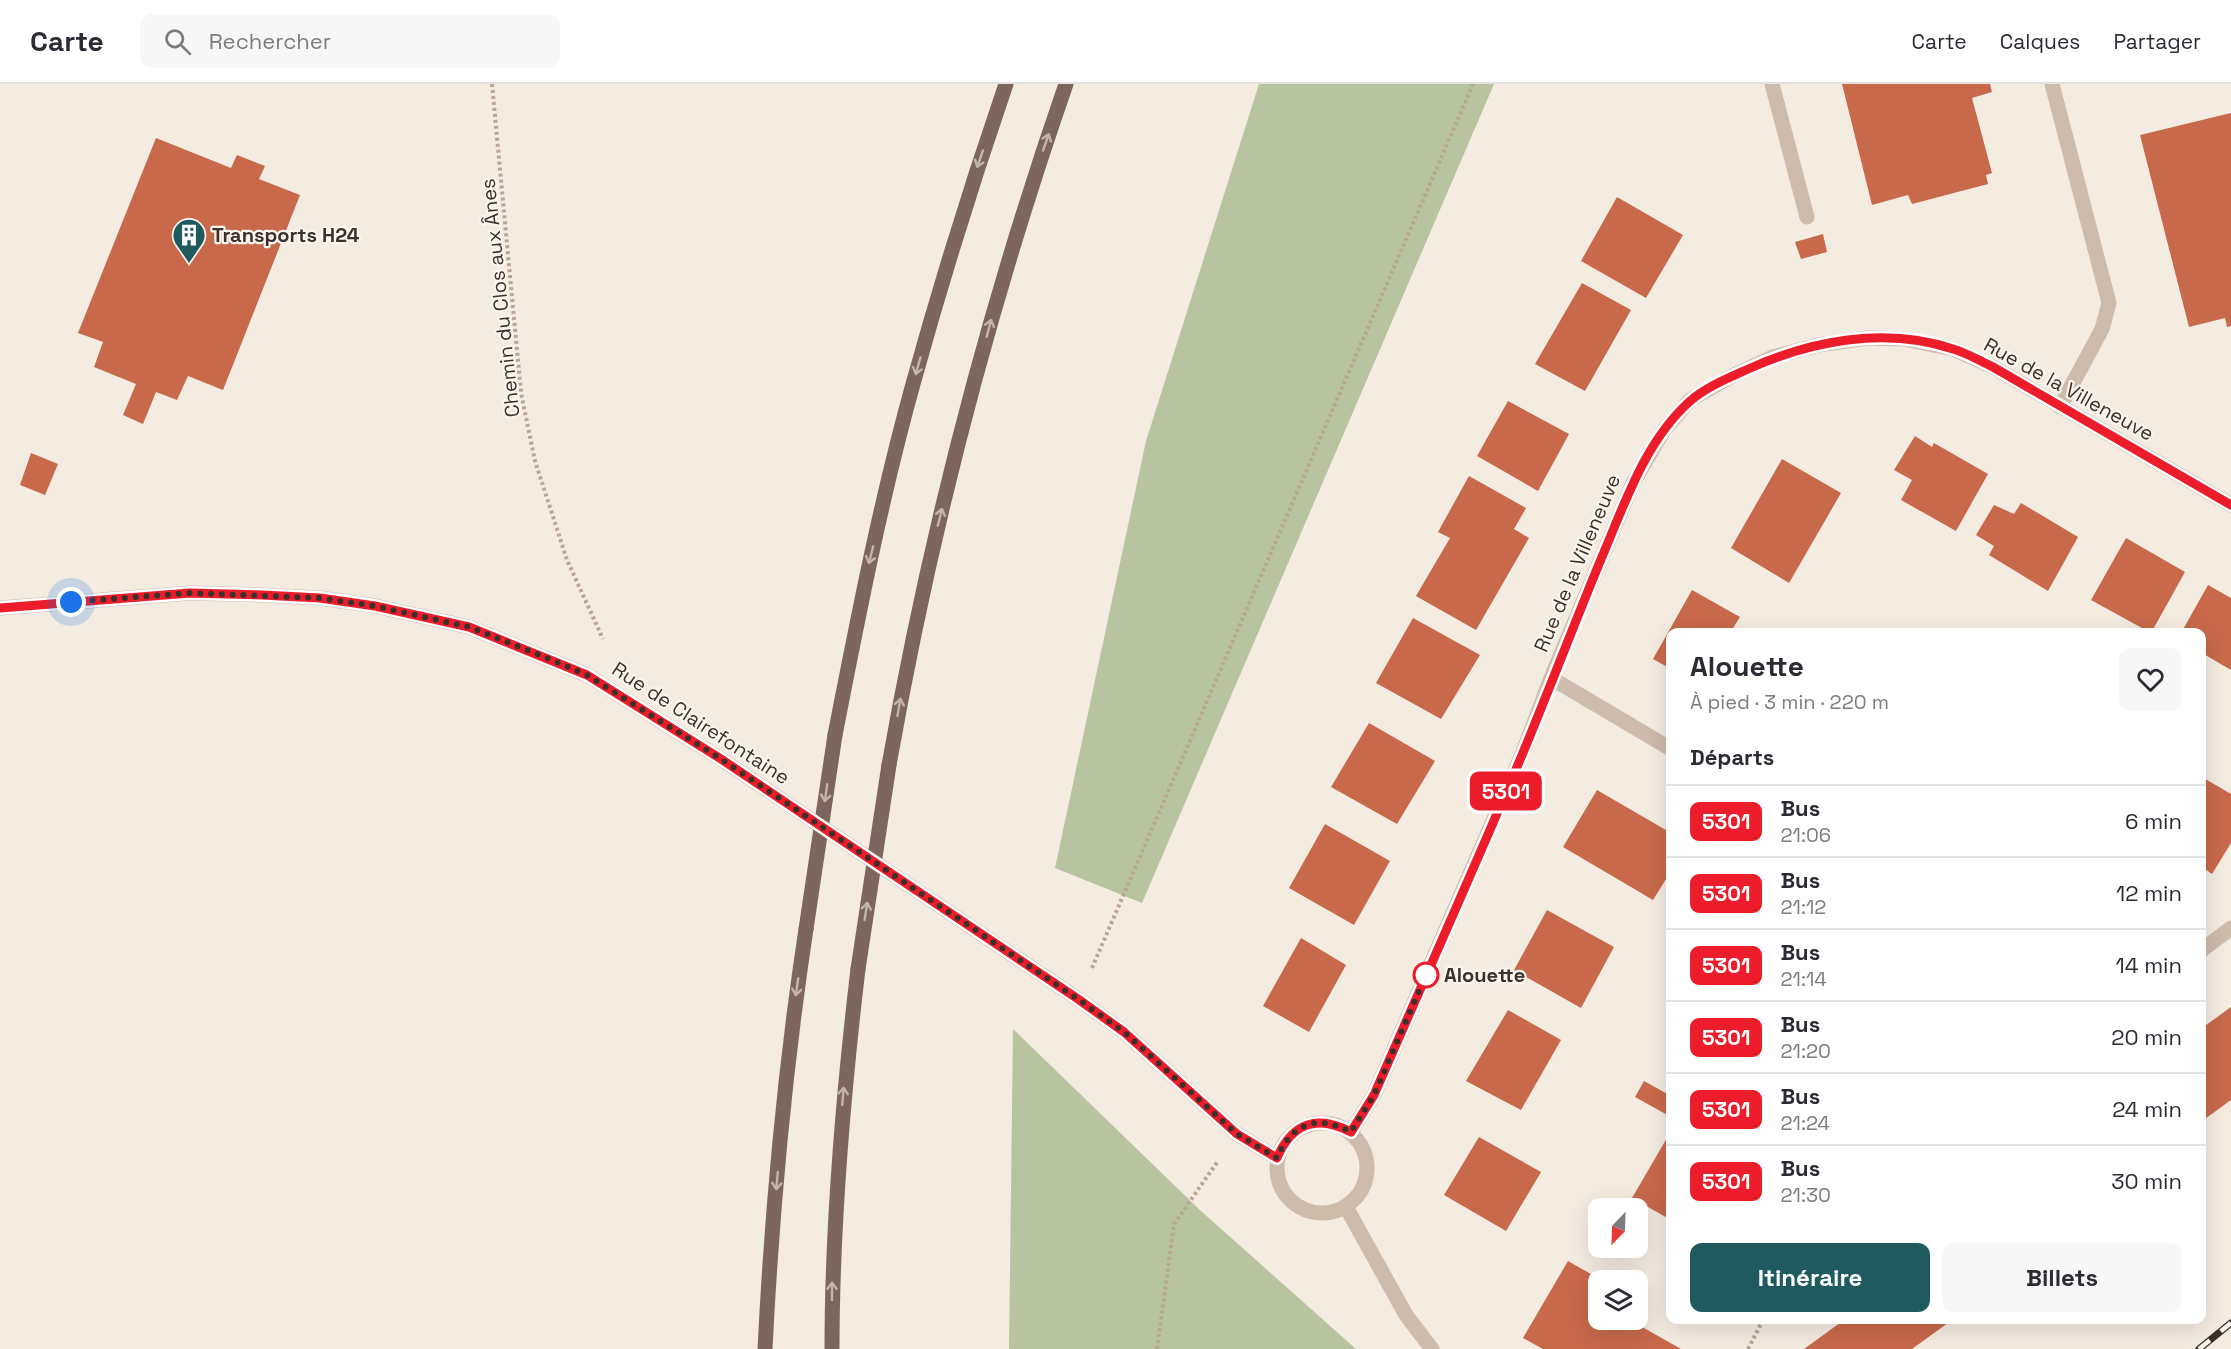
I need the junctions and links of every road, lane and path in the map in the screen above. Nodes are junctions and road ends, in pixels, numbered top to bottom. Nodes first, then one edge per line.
1 (492, 84) edge
2 (1006, 84) edge
3 (1066, 84) edge
4 (1473, 84) edge
5 (1772, 84) edge
6 (2052, 84) edge
7 (1807, 217) dead end
8 (2060, 407) junction
9 (2231, 505) edge
10 (0, 608) edge
11 (603, 639) dead end
12 (1551, 678) junction
13 (1666, 746) edge
14 (2231, 928) edge
15 (2206, 947) edge
16 (1078, 999) junction
17 (1351, 1132) junction
18 (1237, 1134) junction
19 (1277, 1158) junction
20 (1346, 1207) junction
21 (1761, 1324) edge
22 (765, 1349) edge
23 (832, 1349) edge
24 (1157, 1349) edge
25 (1432, 1349) edge
26 (1748, 1349) edge

1 - 11 path, Chemin du Clos aux Ânes
2 -> 22 main road, bridge
23 -> 3 main road, bridge
4 - 16 path
5 - 7 street
6 - 8 street
8 - 9 street, Rue de la Villeneuve
8 - 12 street, Rue de la Villeneuve
10 - 16 street, Rue de Clairefontaine
12 - 13 street
12 - 17 street, Rue de la Villeneuve
14 - 15 street
16 - 18 street, Rue de Clairefontaine
17 - 19 street
17 - 20 street
18 - 19 street, Rue de Clairefontaine
18 - 24 path
19 - 20 street
20 - 25 street
21 - 26 path

